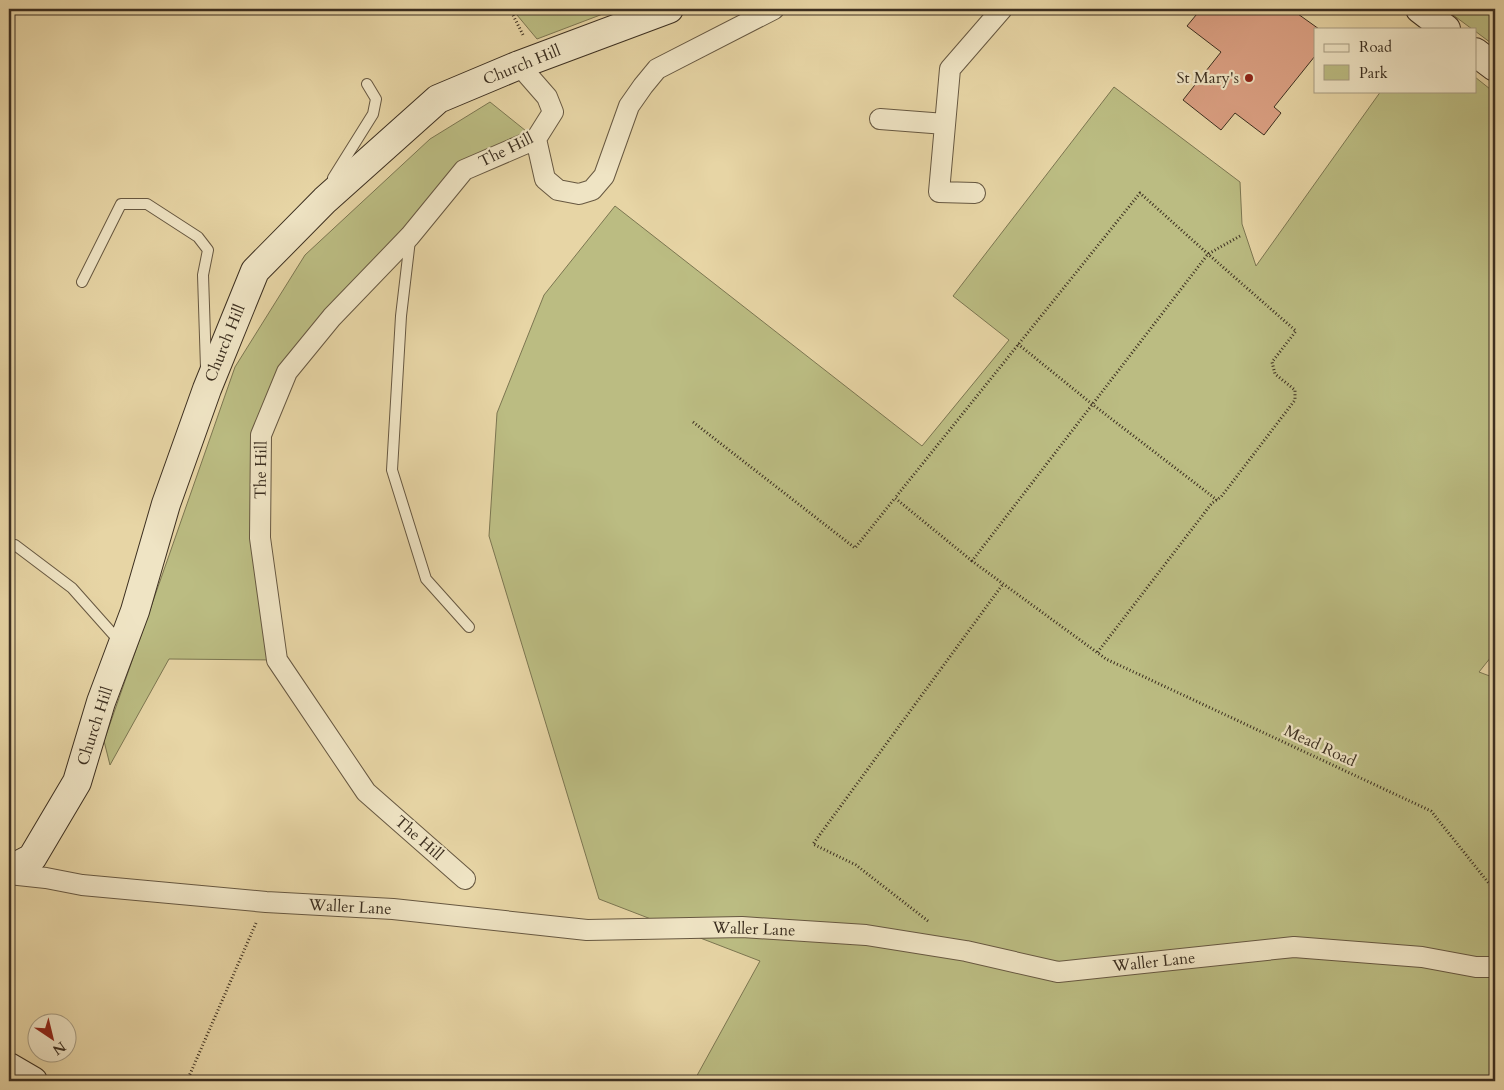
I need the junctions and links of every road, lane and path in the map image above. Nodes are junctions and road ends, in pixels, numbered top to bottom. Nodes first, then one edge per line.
1 (670, 9) edge
2 (774, 9) edge
3 (1002, 9) edge
4 (1420, 9) edge
5 (1445, 28) edge
6 (1476, 53) edge
7 (519, 64) junction
8 (1495, 68) edge
9 (367, 84) dead end
10 (880, 119) dead end
11 (945, 124) junction
12 (536, 139) junction
13 (975, 193) dead end
14 (325, 200) junction
15 (410, 236) junction
16 (1240, 236) dead end
17 (1208, 254) junction
18 (82, 282) dead end
19 (1018, 344) junction
20 (207, 388) junction
21 (1092, 404) junction
22 (694, 422) dead end
23 (894, 498) junction
24 (1217, 500) junction
25 (16, 545) dead end
26 (972, 561) junction
27 (1004, 584) junction
28 (469, 628) dead end
29 (122, 644) junction
30 (1096, 653) junction
31 (9, 872) edge
32 (465, 879) dead end
33 (1495, 891) edge
34 (266, 902) junction
35 (935, 926) dead end
36 (1495, 967) edge
37 (9, 1067) edge
38 (33, 1081) edge
39 (186, 1081) edge

1 - 7 main road, Church Hill
2 - 12 street
3 - 11 street
4 - 5 main road
6 - 8 main road
7 - 12 street, The Hill
7 - 14 main road, Church Hill
9 - 14 lane
10 - 11 street
11 - 13 street
12 - 15 street, The Hill
14 - 20 main road, Church Hill
15 - 28 lane
15 - 32 street, The Hill
16 - 17 path
17 - 19 path
17 - 21 path
17 - 24 path
18 - 20 lane
19 - 21 path
19 - 23 path
20 - 29 main road, Church Hill
21 - 24 path
21 - 26 path
22 - 23 path
23 - 26 path, Mead Road
24 - 30 path
25 - 29 lane
26 - 27 path, Mead Road
27 - 30 path, Mead Road
27 - 35 path
29 - 31 main road, Church Hill
30 - 33 path, Mead Road
31 - 34 street, Waller Lane
34 - 36 street, Waller Lane
34 - 39 path
37 - 38 main road

